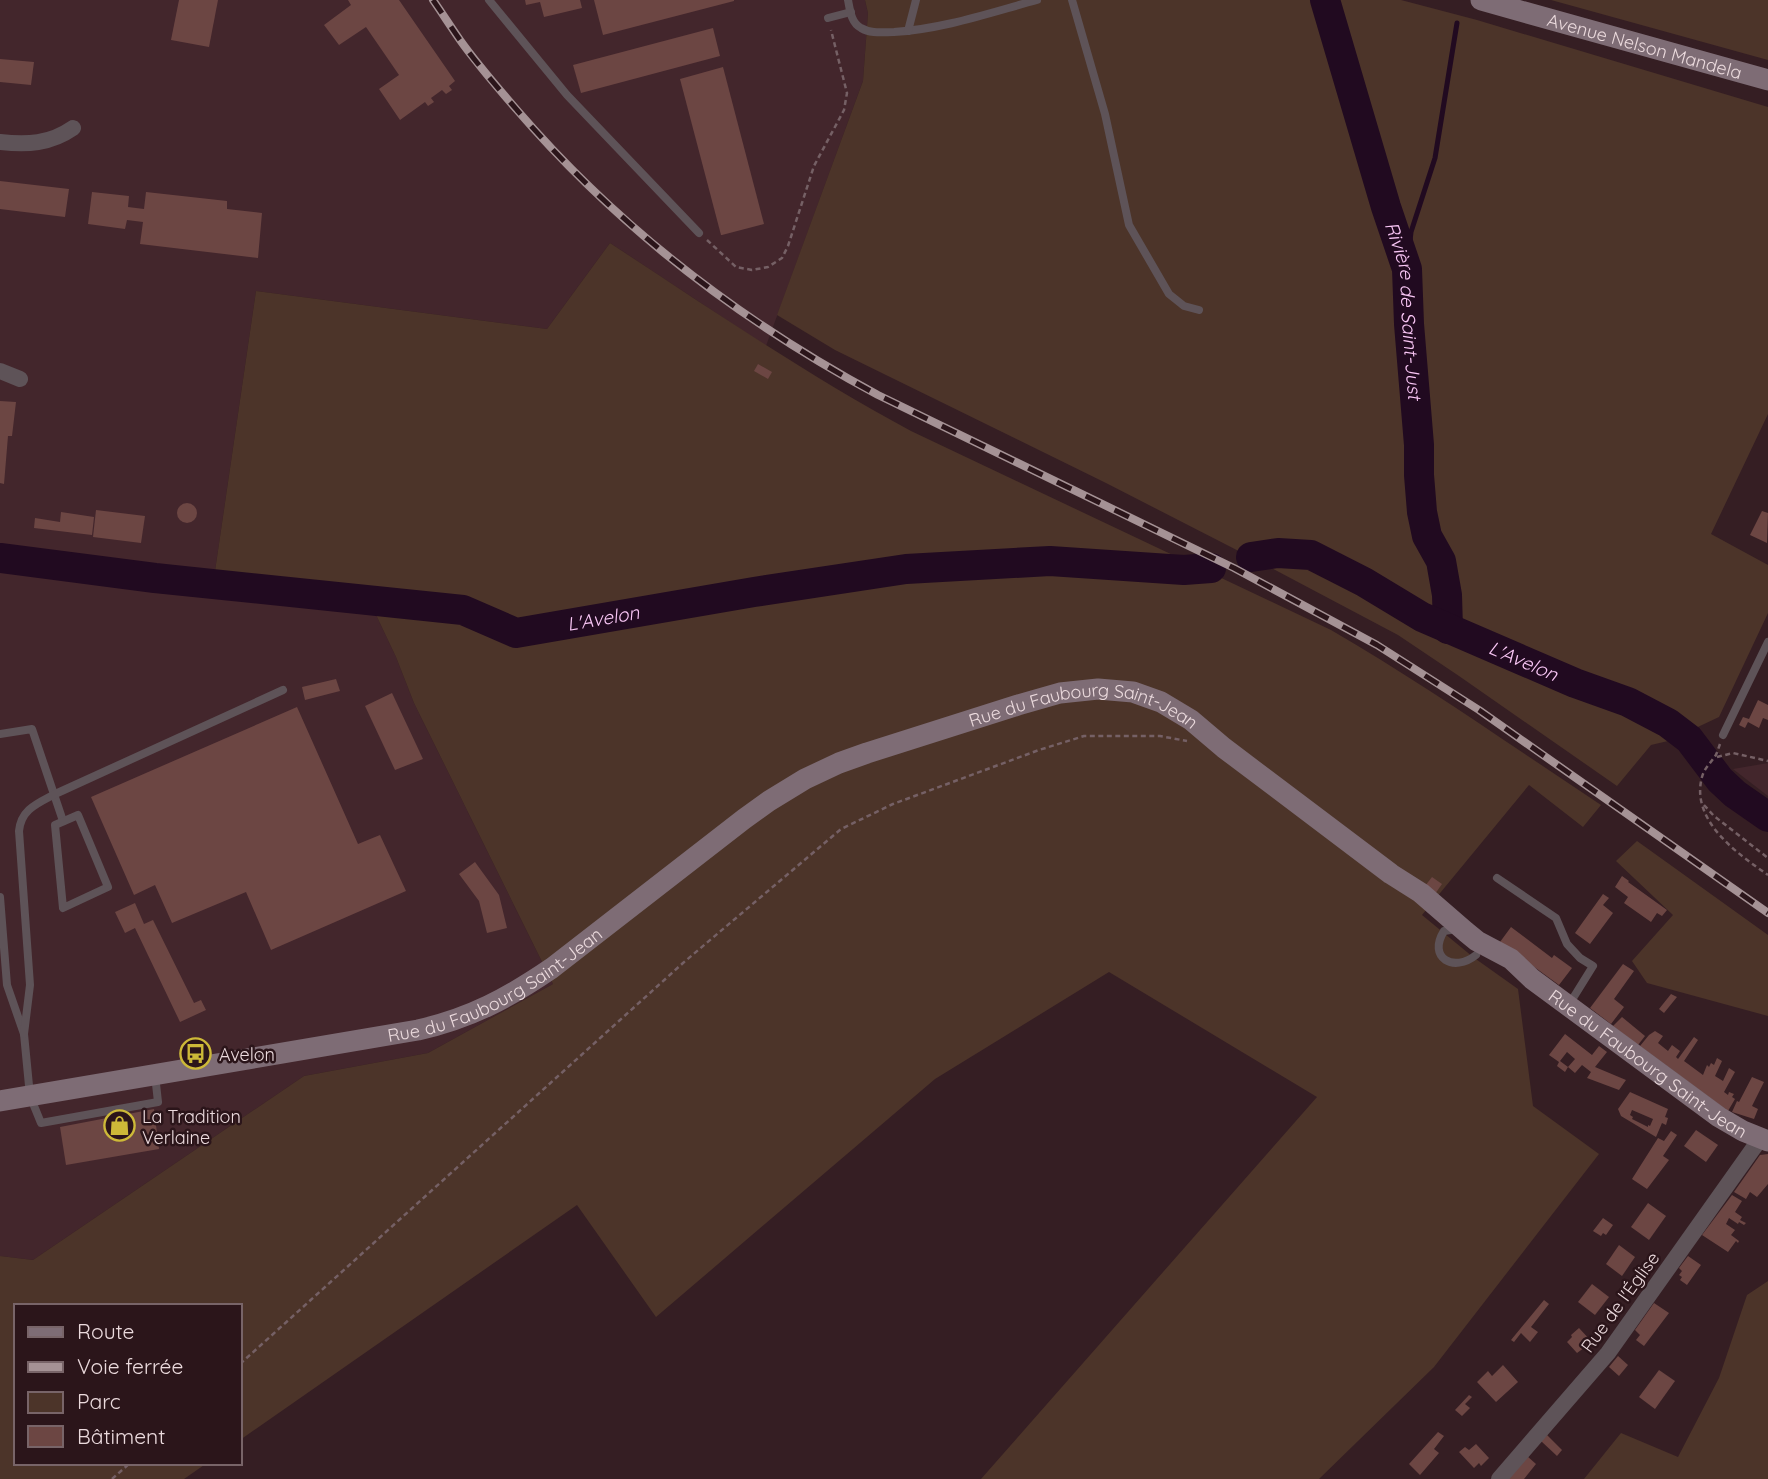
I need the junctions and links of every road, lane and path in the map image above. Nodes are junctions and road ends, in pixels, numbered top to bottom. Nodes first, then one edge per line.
1 (489, 0) edge
2 (848, 0) edge
3 (916, 0) edge
4 (1037, 0) edge
5 (1072, 0) edge
6 (1482, 0) edge
7 (851, 12) junction
8 (828, 18) joint
9 (908, 31) junction
10 (1768, 80) edge
11 (73, 128) dead end
12 (0, 142) edge
13 (699, 233) joint
14 (1199, 310) dead end
15 (0, 371) edge
16 (20, 379) dead end
17 (1768, 642) edge
18 (283, 691) dead end
19 (0, 734) edge
20 (1723, 734) dead end
21 (1224, 748) junction
22 (1768, 761) edge
23 (53, 795) junction
24 (1702, 802) junction
25 (63, 821) junction
26 (1768, 858) edge
27 (1768, 875) edge
28 (1497, 878) dead end
29 (0, 897) edge
30 (1454, 931) junction
31 (1532, 979) junction
32 (1568, 1006) junction
33 (24, 1034) junction
34 (30, 1096) junction
35 (0, 1101) edge
36 (1764, 1140) edge
37 (242, 1362) edge
38 (128, 1465) edge
39 (112, 1479) edge
40 (1499, 1479) edge

1 - 13 lane
2 - 7 lane
3 - 9 lane
4 - 9 lane
5 - 14 lane
6 - 10 main road, Avenue Nelson Mandela
7 - 8 lane
7 - 9 lane
8 - 13 path
11 - 12 street
15 - 16 street
17 - 20 lane
18 - 23 lane
19 - 23 lane
21 - 30 main road, Rue du Faubourg Saint-Jean
21 - 34 main road, Rue du Faubourg Saint-Jean
21 - 37 path
22 - 24 path
23 - 25 lane
23 - 33 lane
24 - 26 path
24 - 27 path
25 - 25 lane
28 - 32 lane
29 - 33 lane
30 - 31 main road, Rue du Faubourg Saint-Jean
30 - 31 main road, Rue du Faubourg Saint-Jean
31 - 32 main road, Rue du Faubourg Saint-Jean
32 - 36 main road, Rue du Faubourg Saint-Jean
33 - 34 lane
34 - 35 main road, Rue du Faubourg Saint-Jean
36 - 40 street, Rue de l'Église
38 - 39 path

